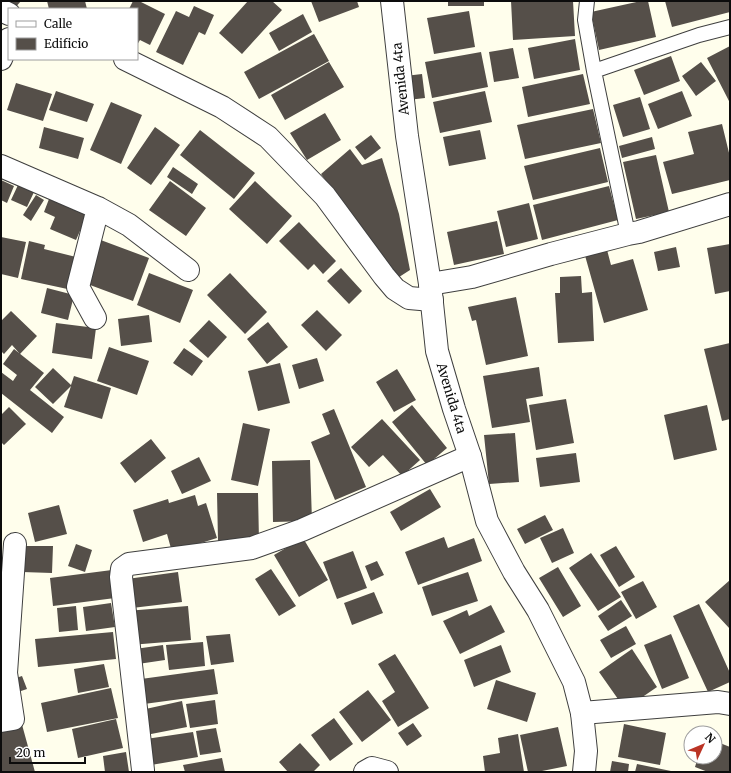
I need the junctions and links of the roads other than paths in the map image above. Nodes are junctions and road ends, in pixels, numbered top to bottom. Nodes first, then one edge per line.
1 (392, 1) edge
2 (587, 1) edge
3 (730, 27) edge
4 (8, 42) edge
5 (1, 59) edge
6 (127, 60) edge
7 (594, 71) junction
8 (1, 166) edge
9 (730, 204) edge
10 (98, 208) junction
11 (628, 234) junction
12 (188, 270) dead end
13 (431, 292) junction
14 (95, 318) dead end
15 (470, 456) junction
16 (15, 544) dead end
17 (726, 699) edge
18 (582, 713) junction
19 (1, 721) edge
20 (143, 770) dead end
21 (366, 772) edge
22 (387, 772) edge
23 (584, 772) edge

1 - 13 street, Avenida 4ta
2 - 7 lane
3 - 7 lane
4 - 5 street
6 - 13 street
7 - 11 lane
8 - 10 street
9 - 11 street
10 - 12 street
10 - 14 street
11 - 13 street
13 - 15 street, Avenida 4ta
15 - 18 street, Avenida 4ta
15 - 20 street
16 - 19 street
17 - 18 street
18 - 23 street, Avenida 4ta
21 - 22 street

